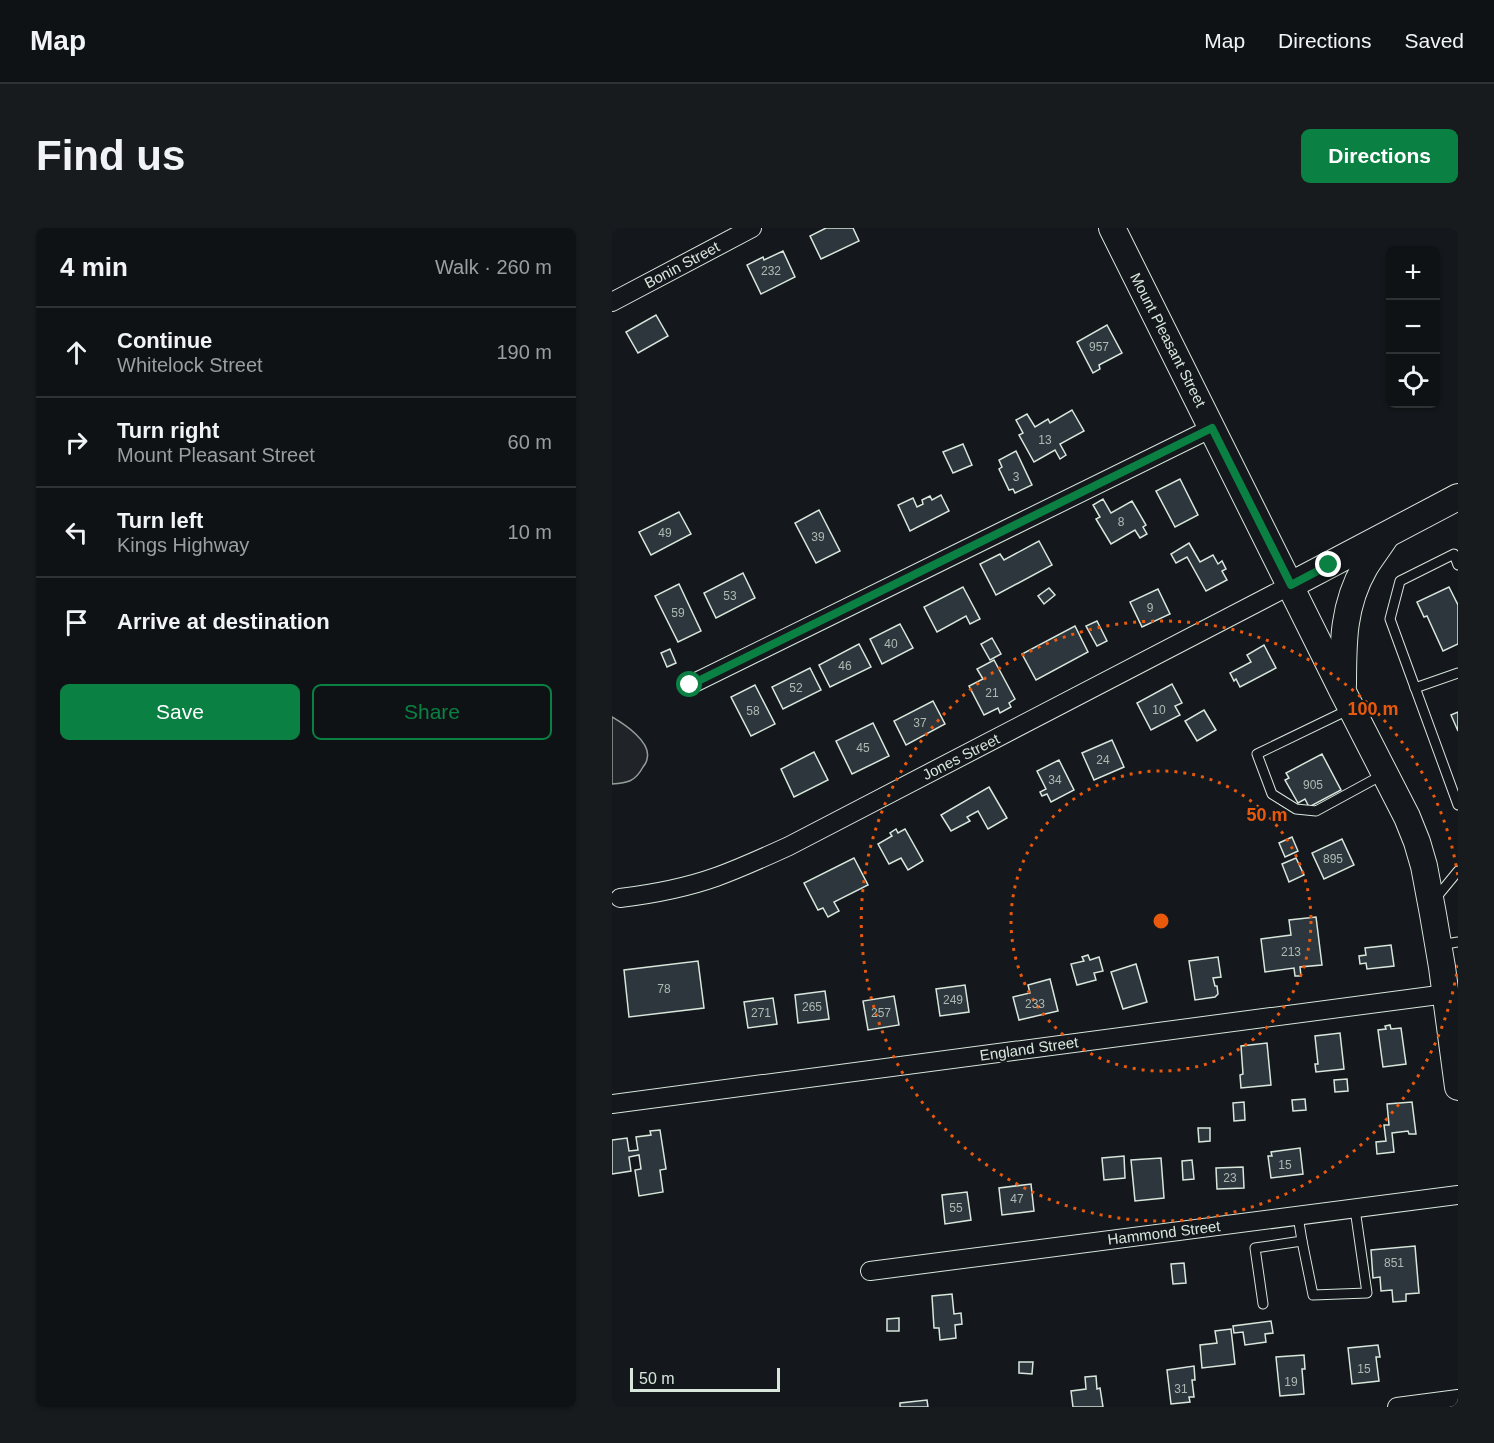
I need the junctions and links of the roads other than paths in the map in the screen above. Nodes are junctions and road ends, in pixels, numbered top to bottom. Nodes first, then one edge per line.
1 (752, 228) edge
2 (1112, 228) edge
3 (612, 302) edge
4 (1212, 428) junction
5 (1458, 497) edge
6 (1388, 534) junction
7 (1458, 565) edge
8 (1291, 585) junction
9 (1458, 673) edge
10 (690, 685) dead end
11 (1415, 688) junction
12 (1348, 700) junction
13 (1386, 773) junction
14 (1458, 805) edge
15 (1458, 871) edge
16 (620, 898) dead end
17 (1431, 903) junction
18 (1448, 944) edge
19 (1446, 994) junction
20 (1458, 1087) edge
21 (612, 1104) edge
22 (1458, 1195) edge
23 (1355, 1209) junction
24 (1298, 1216) junction
25 (1302, 1241) junction
26 (870, 1271) dead end
27 (1263, 1304) dead end
28 (1458, 1399) edge
29 (1397, 1407) edge

1 - 3 street, Bonin Street
2 - 4 main road, Mount Pleasant Street
4 - 8 main road, Mount Pleasant Street
4 - 10 street
5 - 6 main road
6 - 8 main road
6 - 12 main road
7 - 11 lane
8 - 12 main road, Mount Pleasant Street
8 - 16 street, Jones Street
9 - 11 lane
11 - 14 lane
12 - 13 main road, Mount Pleasant Street
12 - 13 lane
13 - 17 main road, Mount Pleasant Street
15 - 17 lane
17 - 18 main road, Mount Pleasant Street
18 - 19 main road, Mount Pleasant Street
19 - 20 main road, Mount Pleasant Street
19 - 21 street, England Street
22 - 23 street, Hammond Street
23 - 24 street, Hammond Street
23 - 25 lane
24 - 25 lane
24 - 26 street, Hammond Street
25 - 27 lane
28 - 29 street

